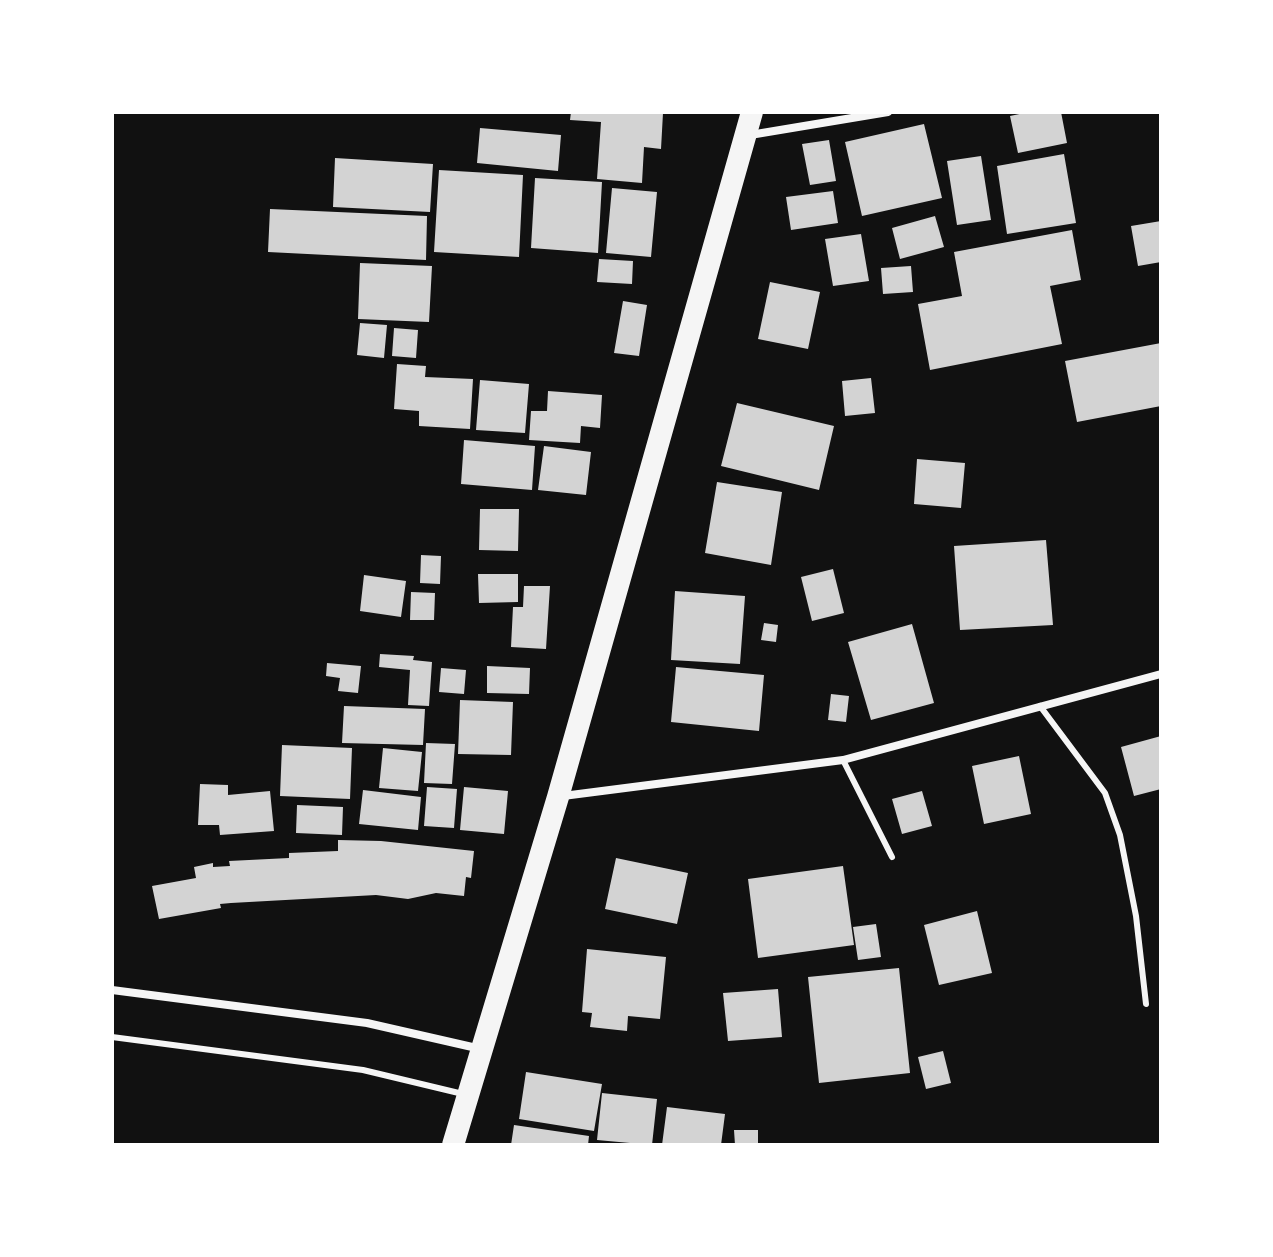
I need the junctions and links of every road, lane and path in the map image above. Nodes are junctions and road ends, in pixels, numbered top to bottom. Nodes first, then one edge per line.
1 (752, 112) edge
2 (888, 112) edge
3 (745, 136) junction
4 (1161, 674) edge
5 (1040, 706) junction
6 (843, 760) junction
7 (558, 797) junction
8 (892, 857) dead end
9 (112, 990) edge
10 (1146, 1004) dead end
11 (112, 1037) edge
12 (481, 1049) junction
13 (467, 1095) junction
14 (453, 1145) edge

1 - 3 highway
2 - 3 street
3 - 7 highway
4 - 5 street
5 - 6 street
5 - 10 lane
6 - 7 street
6 - 8 lane
7 - 12 highway
9 - 12 street
11 - 13 lane
12 - 13 highway
13 - 14 highway

